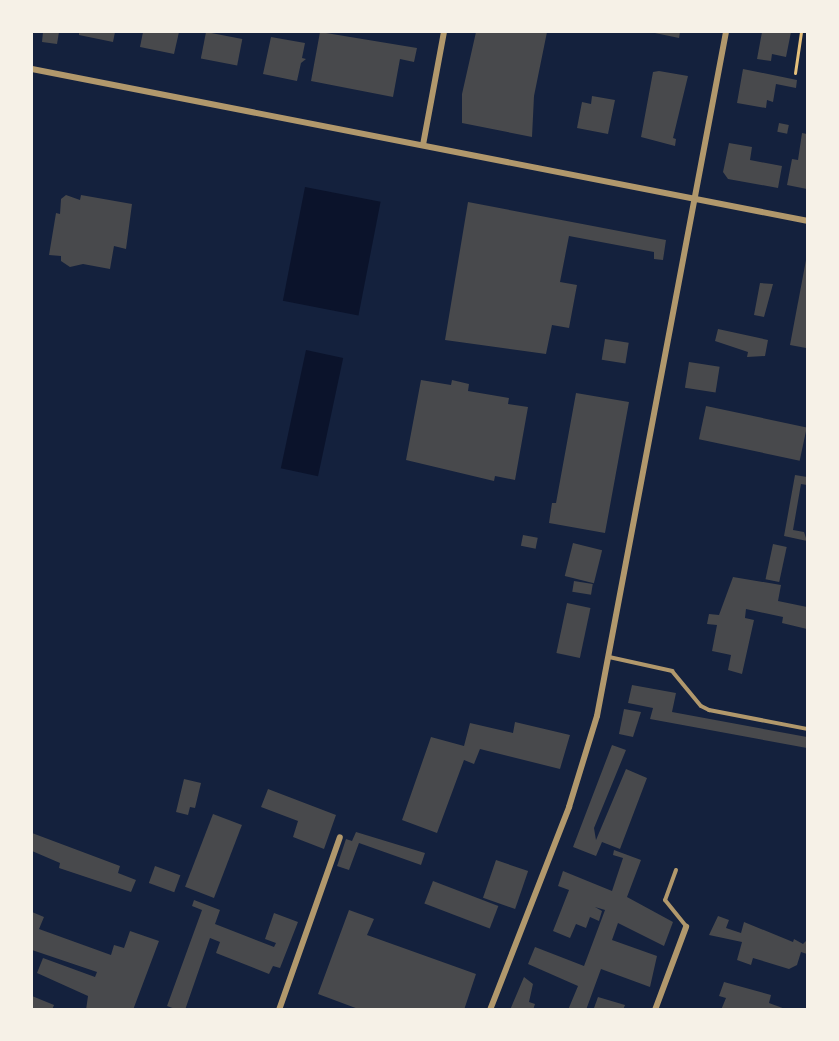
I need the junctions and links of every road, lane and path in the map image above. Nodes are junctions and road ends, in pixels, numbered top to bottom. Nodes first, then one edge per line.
1 (444, 32) edge
2 (726, 32) edge
3 (801, 32) edge
4 (32, 69) edge
5 (795, 73) dead end
6 (423, 145) junction
7 (696, 199) junction
8 (807, 221) edge
9 (609, 657) junction
10 (807, 729) edge
11 (340, 837) dead end
12 (676, 870) dead end
13 (686, 927) joint
14 (279, 1010) edge
15 (490, 1010) edge
16 (655, 1010) edge

1 - 6 street
2 - 7 street
3 - 5 path
4 - 6 street
6 - 7 street
7 - 8 street
7 - 9 street
9 - 10 lane
9 - 15 street
11 - 14 street
12 - 13 lane
13 - 16 street

